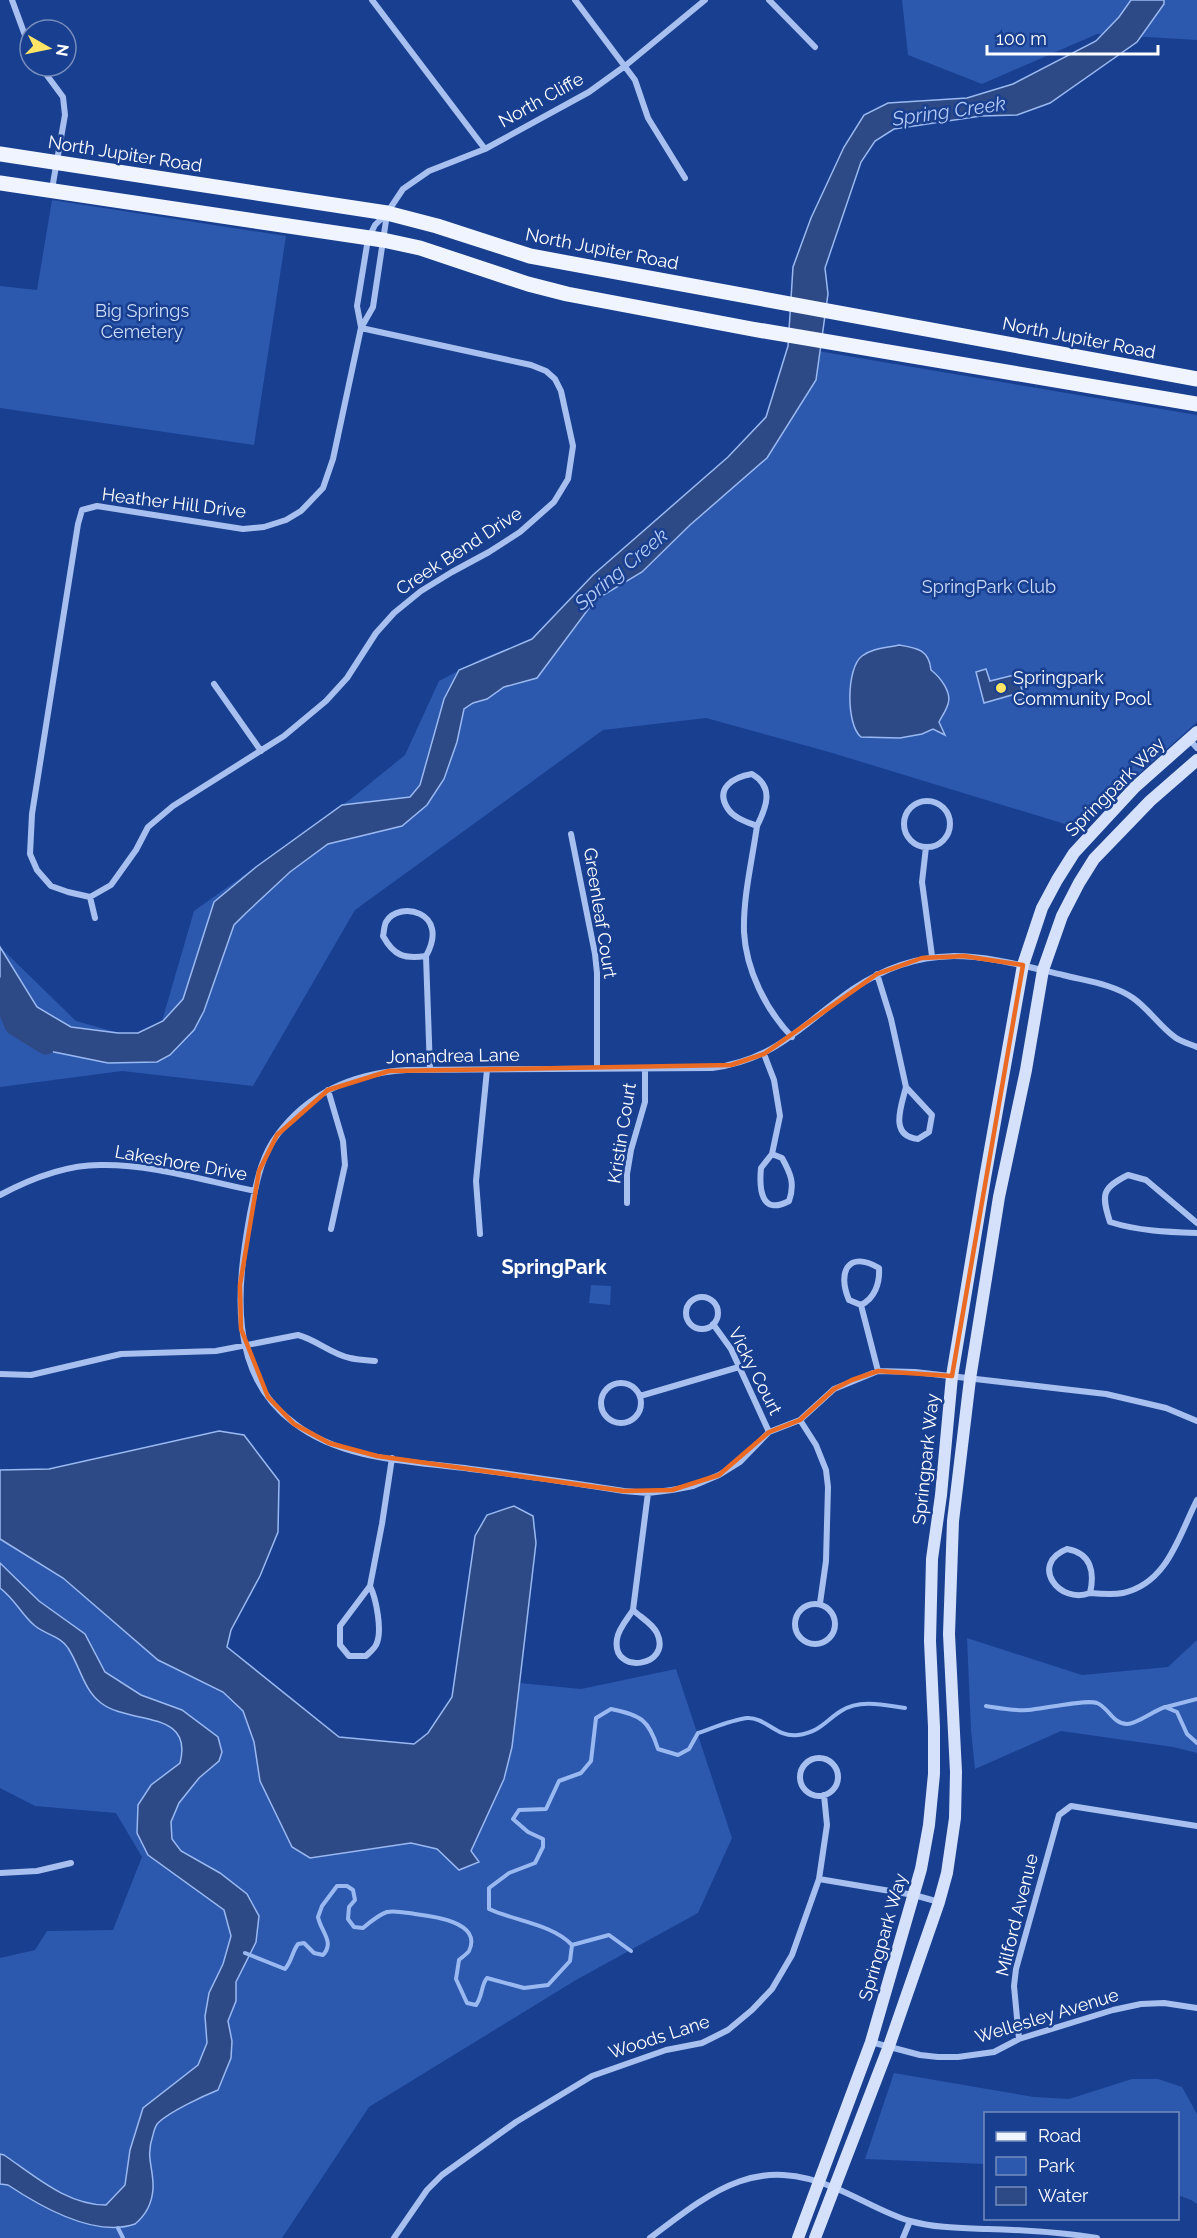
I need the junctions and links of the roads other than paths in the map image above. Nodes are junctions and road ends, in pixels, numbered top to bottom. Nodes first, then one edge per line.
1 (12, 0) edge
2 (372, 0) edge
3 (575, 0) edge
4 (705, 0) edge
5 (770, 0) edge
6 (19, 18) edge
7 (815, 47) dead end
8 (625, 66) junction
9 (49, 78) edge
10 (485, 149) junction
11 (0, 154) edge
12 (57, 163) junction
13 (685, 178) dead end
14 (0, 183) edge
15 (52, 191) junction
16 (387, 213) junction
17 (375, 240) junction
18 (361, 328) junction
19 (1121, 366) junction
20 (1197, 379) edge
21 (1117, 390) junction
22 (1197, 404) edge
23 (214, 684) dead end
24 (1194, 740) edge
25 (261, 751) junction
26 (1197, 760) edge
27 (757, 826) junction
28 (571, 834) dead end
29 (926, 848) junction
30 (90, 897) junction
31 (95, 918) dead end
32 (426, 956) junction
33 (932, 956) junction
34 (1023, 965) junction
35 (1043, 970) junction
36 (877, 974) junction
37 (792, 1037) junction
38 (1197, 1047) edge
39 (764, 1054) junction
40 (597, 1068) junction
41 (645, 1068) junction
42 (430, 1070) junction
43 (487, 1070) junction
44 (906, 1088) junction
45 (328, 1090) junction
46 (772, 1154) junction
47 (255, 1191) junction
48 (0, 1195) edge
49 (627, 1203) dead end
50 (1197, 1223) edge
51 (331, 1229) dead end
52 (1197, 1233) edge
53 (480, 1234) dead end
54 (861, 1305) junction
55 (713, 1324) junction
56 (245, 1346) junction
57 (375, 1361) dead end
58 (739, 1367) junction
59 (878, 1371) junction
60 (0, 1374) edge
61 (952, 1376) junction
62 (970, 1379) junction
63 (640, 1396) junction
64 (800, 1420) junction
65 (1197, 1421) edge
66 (769, 1432) junction
67 (392, 1458) junction
68 (648, 1493) junction
69 (1197, 1500) edge
70 (370, 1586) junction
71 (1090, 1593) junction
72 (820, 1603) junction
73 (633, 1610) junction
74 (824, 1796) junction
75 (1197, 1826) edge
76 (71, 1863) dead end
77 (0, 1873) edge
78 (819, 1879) junction
79 (914, 1895) junction
80 (939, 1902) junction
81 (1197, 2008) edge
82 (1019, 2039) junction
83 (871, 2042) junction
84 (889, 2046) junction
85 (820, 2182) junction
86 (835, 2187) junction
87 (910, 2221) junction
88 (394, 2238) edge
89 (650, 2238) edge
90 (798, 2238) edge
91 (815, 2238) edge
92 (903, 2238) edge
93 (1096, 2238) edge

1 - 6 street
2 - 10 street
3 - 8 street
4 - 8 street, North Cliffe
5 - 7 street
8 - 10 street, North Cliffe
8 - 13 street
9 - 12 street
10 - 16 street, North Cliffe
11 - 12 main road, North Jupiter Road
12 - 15 street
12 - 16 main road, North Jupiter Road
14 - 15 main road
15 - 17 main road
16 - 17 street, Heather Hill Drive
16 - 17 street, Heather Hill Drive
16 - 19 main road, North Jupiter Road
17 - 18 street, Heather Hill Drive
17 - 18 street, Heather Hill Drive
17 - 21 main road
18 - 25 street, Creek Bend Drive
18 - 30 street, Heather Hill Drive
19 - 20 main road, North Jupiter Road
19 - 21 main road
21 - 22 main road
23 - 25 street
24 - 34 street, Springpark Way
25 - 30 street, Creek Bend Drive
26 - 35 street, Springpark Way
27 - 27 street
27 - 37 street
28 - 40 street, Greenleaf Court
29 - 29 street
29 - 33 street
30 - 31 street
32 - 32 street
32 - 42 street
33 - 34 street, Jonandrea Lane
33 - 36 street, Jonandrea Lane
34 - 35 street, Jonandrea Lane
34 - 61 street, Springpark Way
35 - 38 street, Jonandrea Lane
35 - 62 street, Springpark Way
36 - 37 street, Jonandrea Lane
36 - 44 street
37 - 39 street, Jonandrea Lane
39 - 41 street, Jonandrea Lane
39 - 46 street
40 - 41 street, Jonandrea Lane
40 - 43 street, Jonandrea Lane
41 - 49 street, Kristin Court
42 - 43 street, Jonandrea Lane
42 - 45 street, Jonandrea Lane
43 - 53 street
44 - 44 street
45 - 47 street, Jonandrea Lane
45 - 51 street
46 - 46 street
47 - 48 street, Lakeshore Drive
47 - 56 street, Jonandrea Lane
50 - 52 street
54 - 54 street
54 - 59 street
55 - 55 street, Vicky Court
55 - 58 street, Vicky Court
56 - 57 street
56 - 60 street
56 - 67 street, Jonandrea Lane
58 - 63 street
58 - 66 street, Vicky Court
59 - 61 street, Jonandrea Lane
59 - 64 street, Jonandrea Lane
61 - 62 street, Jonandrea Lane
61 - 79 street, Springpark Way
62 - 65 street, Jonandrea Lane
62 - 80 street, Springpark Way
63 - 63 street
64 - 66 street, Jonandrea Lane
64 - 72 street
66 - 68 street, Jonandrea Lane
67 - 68 street, Jonandrea Lane
67 - 70 street
68 - 73 street
69 - 71 street
70 - 70 street
71 - 71 street
72 - 72 street
73 - 73 street
74 - 74 street
74 - 78 street, Woods Lane
75 - 82 street, Milford Avenue
76 - 77 street
78 - 79 street
78 - 88 street, Woods Lane
79 - 80 street
79 - 83 street, Springpark Way
80 - 84 street, Springpark Way
81 - 82 street, Wellesley Avenue
82 - 84 street, Wellesley Avenue
83 - 84 street, Wellesley Avenue
83 - 85 street, Springpark Way
84 - 86 street, Springpark Way
85 - 86 street
85 - 89 street
85 - 90 street, Springpark Way
86 - 87 street
86 - 91 street, Springpark Way
87 - 92 street
87 - 93 street

